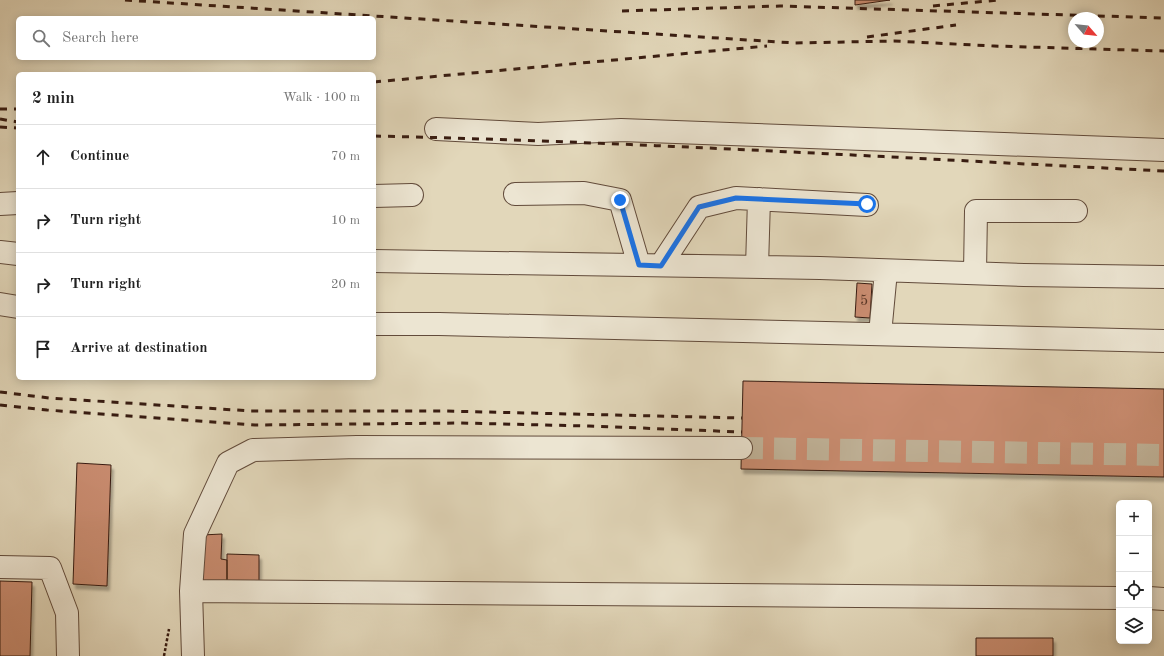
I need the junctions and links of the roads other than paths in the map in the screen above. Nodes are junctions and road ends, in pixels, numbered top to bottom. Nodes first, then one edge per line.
1 (436, 129) dead end
2 (1164, 150) edge
3 (514, 194) dead end
4 (376, 196) edge
5 (412, 196) dead end
6 (759, 199) junction
7 (16, 203) edge
8 (0, 204) edge
9 (867, 204) dead end
10 (1076, 211) dead end
11 (0, 252) edge
12 (16, 254) edge
13 (376, 261) edge
14 (639, 265) junction
15 (661, 266) junction
16 (757, 267) junction
17 (886, 271) junction
18 (975, 273) junction
19 (1164, 277) edge
20 (0, 304) edge
21 (16, 307) edge
22 (376, 324) edge
23 (880, 334) junction
24 (1164, 341) edge
25 (741, 448) tunnel mouth
26 (0, 567) edge
27 (191, 591) junction
28 (1116, 598) edge
29 (1152, 598) edge
30 (1164, 599) edge
31 (68, 656) edge
32 (194, 656) edge

1 - 2 lane
3 - 14 lane
4 - 5 lane
6 - 9 lane
6 - 15 lane
6 - 16 lane
7 - 8 lane
10 - 18 lane
11 - 12 lane
13 - 14 lane
14 - 15 lane
15 - 16 lane
16 - 17 lane
17 - 18 lane
17 - 23 lane
18 - 19 lane
20 - 21 lane
22 - 23 lane
23 - 24 lane
25 - 27 lane
26 - 31 lane
27 - 28 lane
27 - 32 lane
29 - 30 lane

